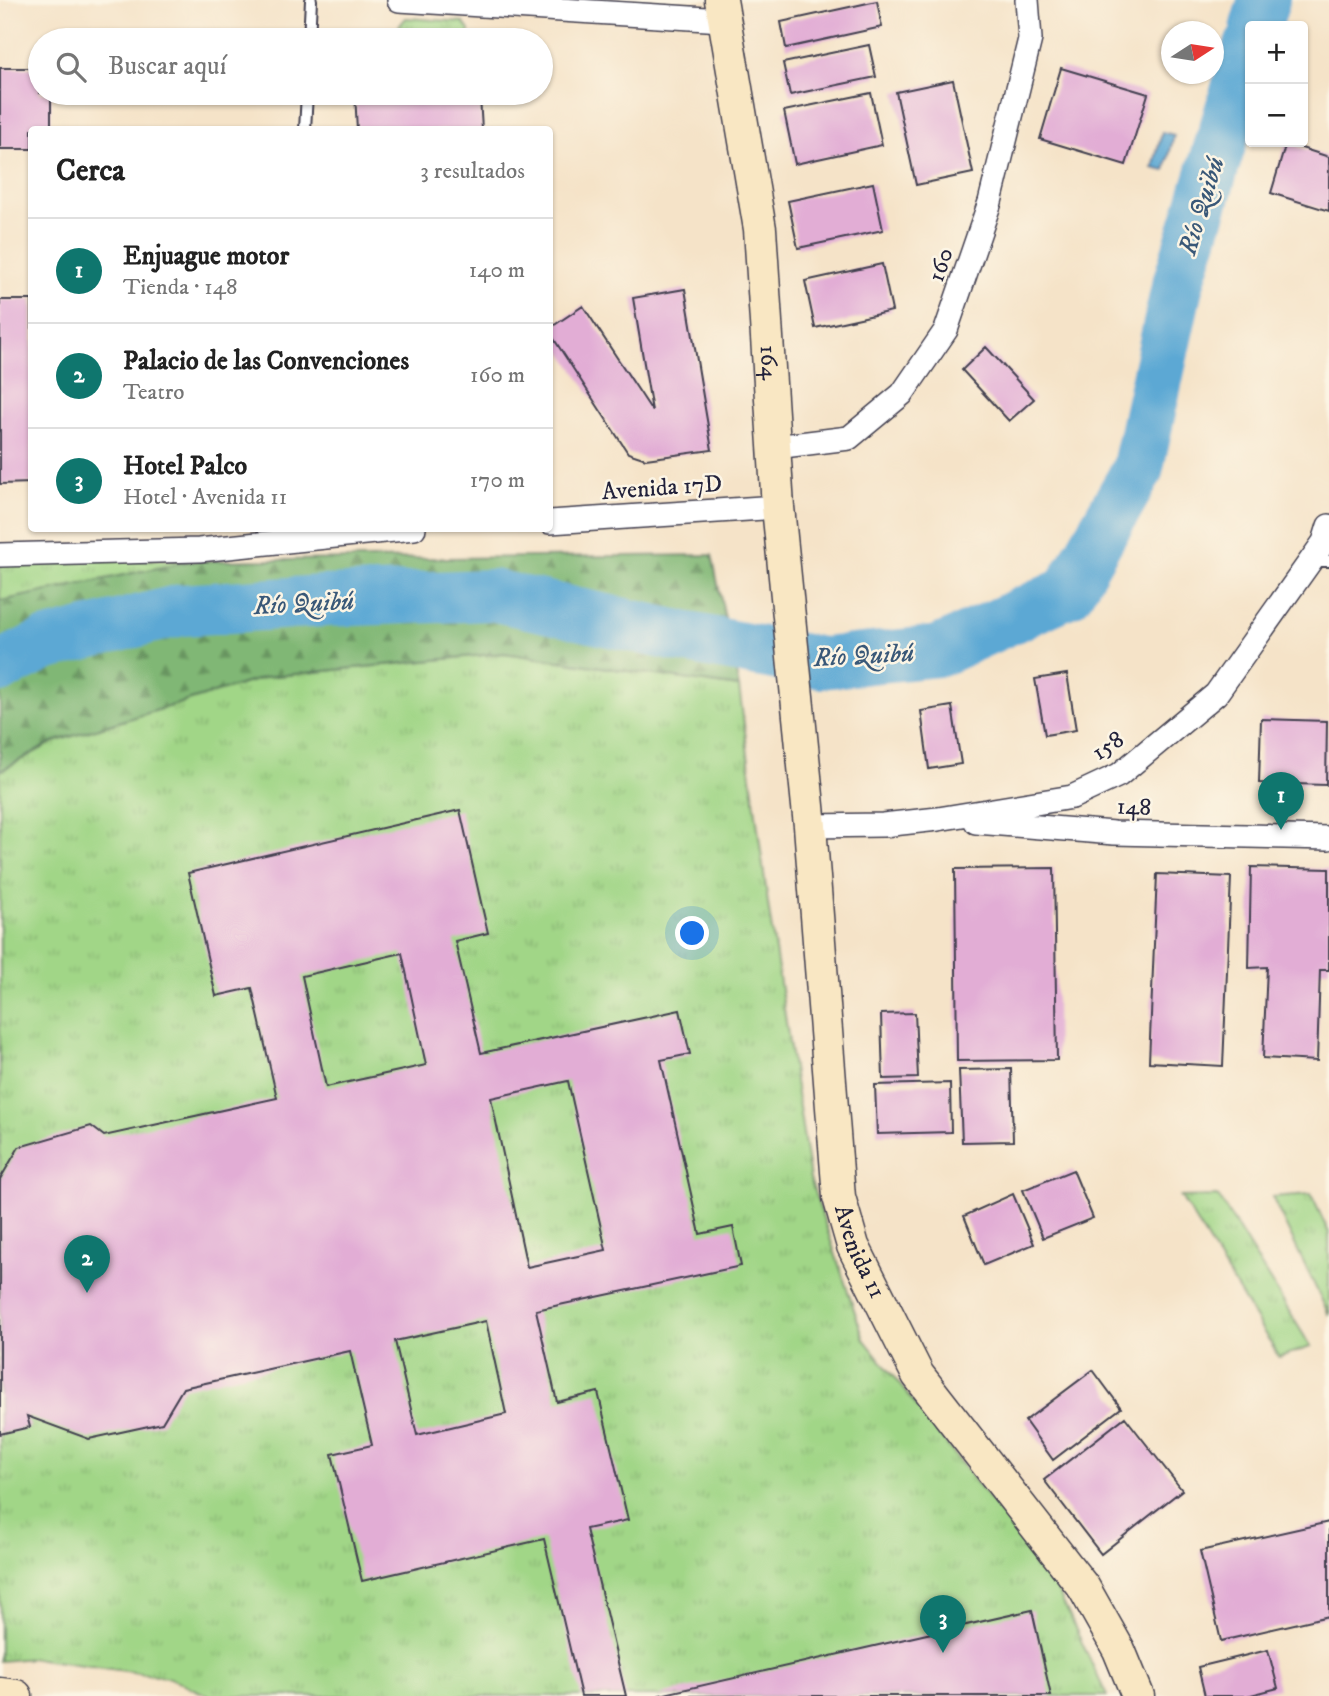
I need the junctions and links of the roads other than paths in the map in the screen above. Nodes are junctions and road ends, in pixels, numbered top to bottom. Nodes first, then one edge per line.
1 (311, 0) edge
2 (400, 0) edge
3 (1027, 0) edge
4 (722, 10) edge
5 (310, 28) edge
6 (306, 105) edge
7 (305, 126) edge
8 (775, 447) junction
9 (778, 507) junction
10 (553, 522) edge
11 (1329, 526) edge
12 (375, 532) edge
13 (0, 555) edge
14 (1320, 561) edge
15 (799, 728) joint
16 (938, 819) junction
17 (810, 826) junction
18 (1329, 838) edge
19 (0, 1695) edge
20 (16, 1696) edge
21 (1138, 1696) edge

1 - 5 lane
2 - 4 street
3 - 8 street, 160
4 - 8 street, 164
6 - 7 lane
8 - 9 street, 164
9 - 10 street, Avenida 17D
9 - 15 street, 164
11 - 14 street, 158
12 - 13 street
14 - 16 street, 158
15 - 17 street, Avenida 11
16 - 17 street, 158
16 - 18 street, 148
17 - 21 street, Avenida 11
19 - 20 street

